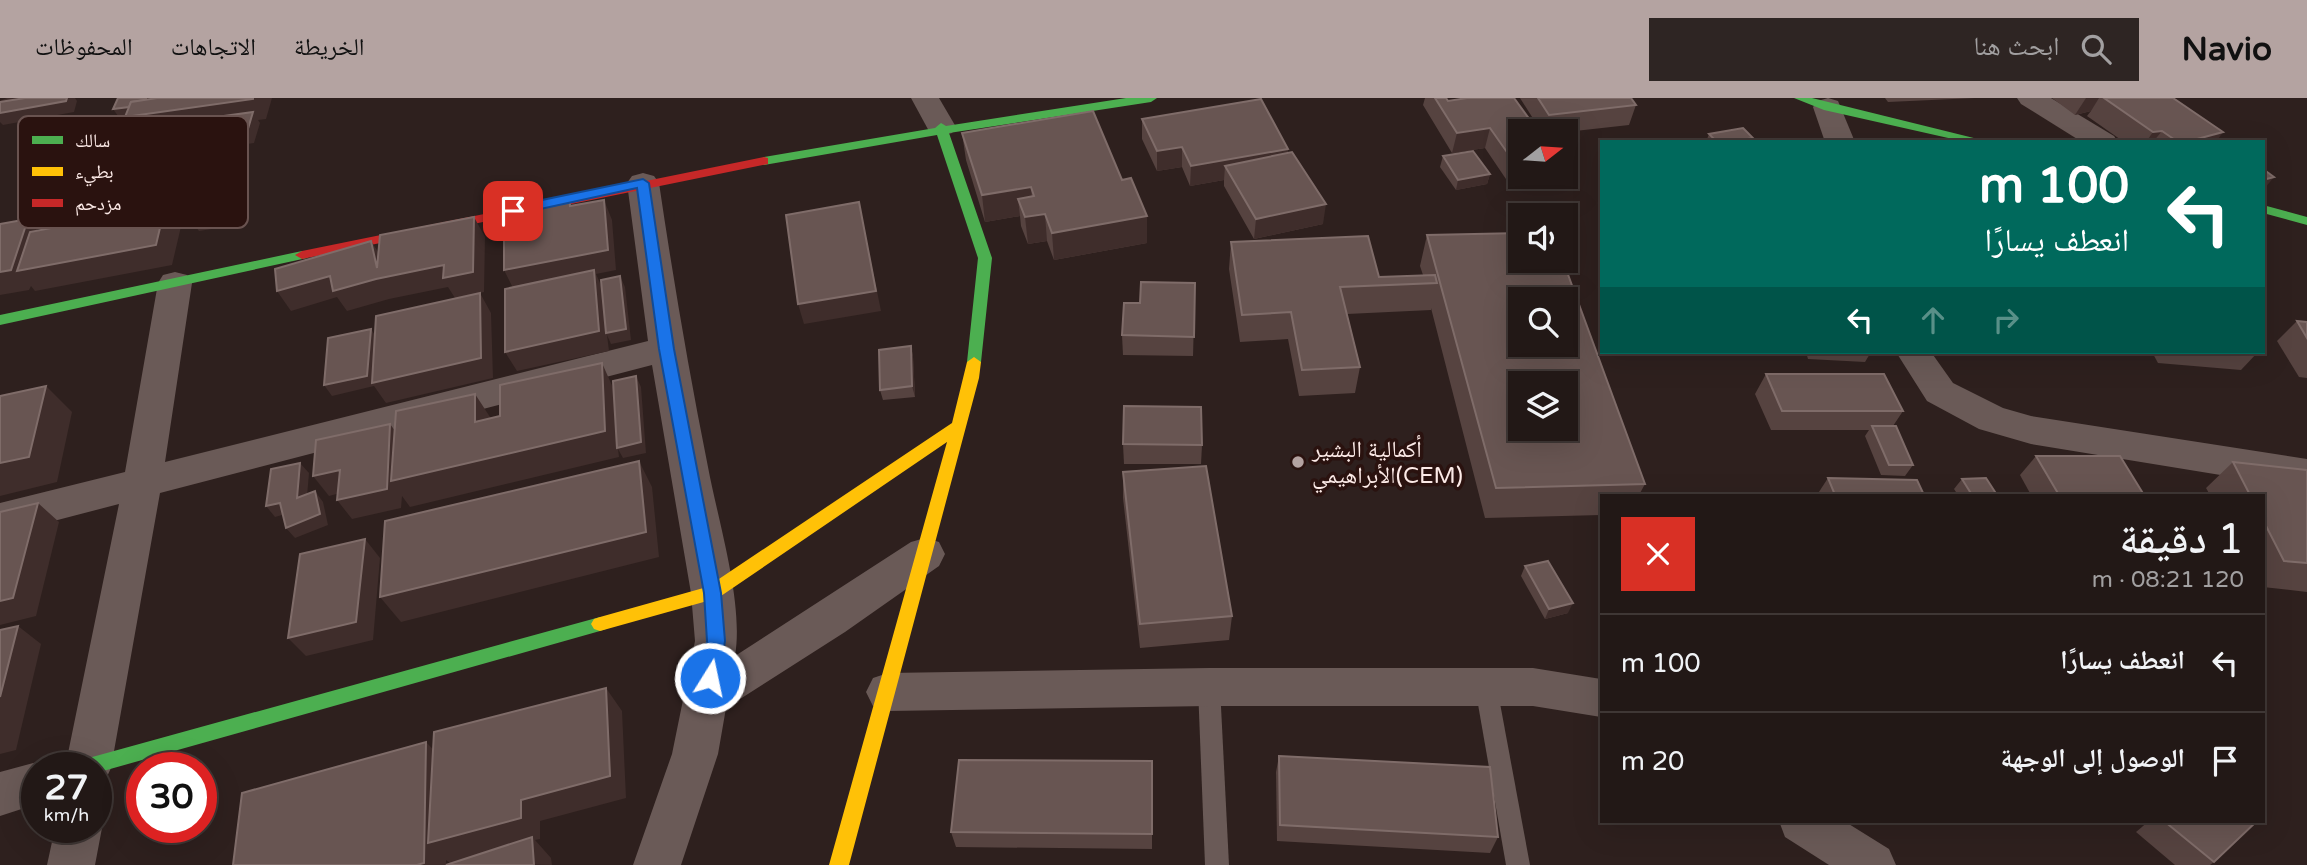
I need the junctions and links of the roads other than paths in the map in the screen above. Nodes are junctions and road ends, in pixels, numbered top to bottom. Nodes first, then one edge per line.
1 (925, 98) edge
2 (1151, 98) edge
3 (1800, 98) edge
4 (2031, 98) edge
5 (1828, 107) junction
6 (941, 127) junction
7 (1839, 140) edge
8 (1975, 140) edge
9 (2100, 140) edge
10 (643, 183) junction
11 (2265, 210) edge
12 (2307, 221) edge
13 (175, 283) junction
14 (0, 320) edge
15 (667, 349) junction
16 (1914, 354) edge
17 (960, 425) junction
18 (2307, 474) edge
19 (142, 484) junction
20 (0, 519) edge
21 (925, 554) junction
22 (712, 593) junction
23 (1209, 687) junction
24 (1486, 687) junction
25 (888, 692) junction
26 (706, 697) junction
27 (1600, 698) edge
28 (90, 752) edge
29 (112, 761) edge
30 (21, 787) edge
31 (0, 793) edge
32 (1805, 823) edge
33 (75, 843) edge
34 (71, 865) edge
35 (657, 865) edge
36 (839, 865) edge
37 (1217, 865) edge
38 (1518, 865) edge
39 (1872, 865) edge

1 - 6 street
2 - 6 street
3 - 5 street
4 - 9 street
5 - 7 street
5 - 8 street
6 - 10 street
6 - 17 street
10 - 13 street
10 - 15 street
11 - 12 street
13 - 14 street
13 - 19 street
15 - 19 street
15 - 22 street
16 - 18 street
17 - 21 street
17 - 22 street
19 - 20 street
19 - 28 street
21 - 25 street
21 - 26 street
22 - 26 street
22 - 29 street
23 - 24 street
23 - 25 street
23 - 37 lane
24 - 27 street
24 - 38 lane
25 - 36 street
26 - 35 street
30 - 31 street
32 - 39 street
33 - 34 street

